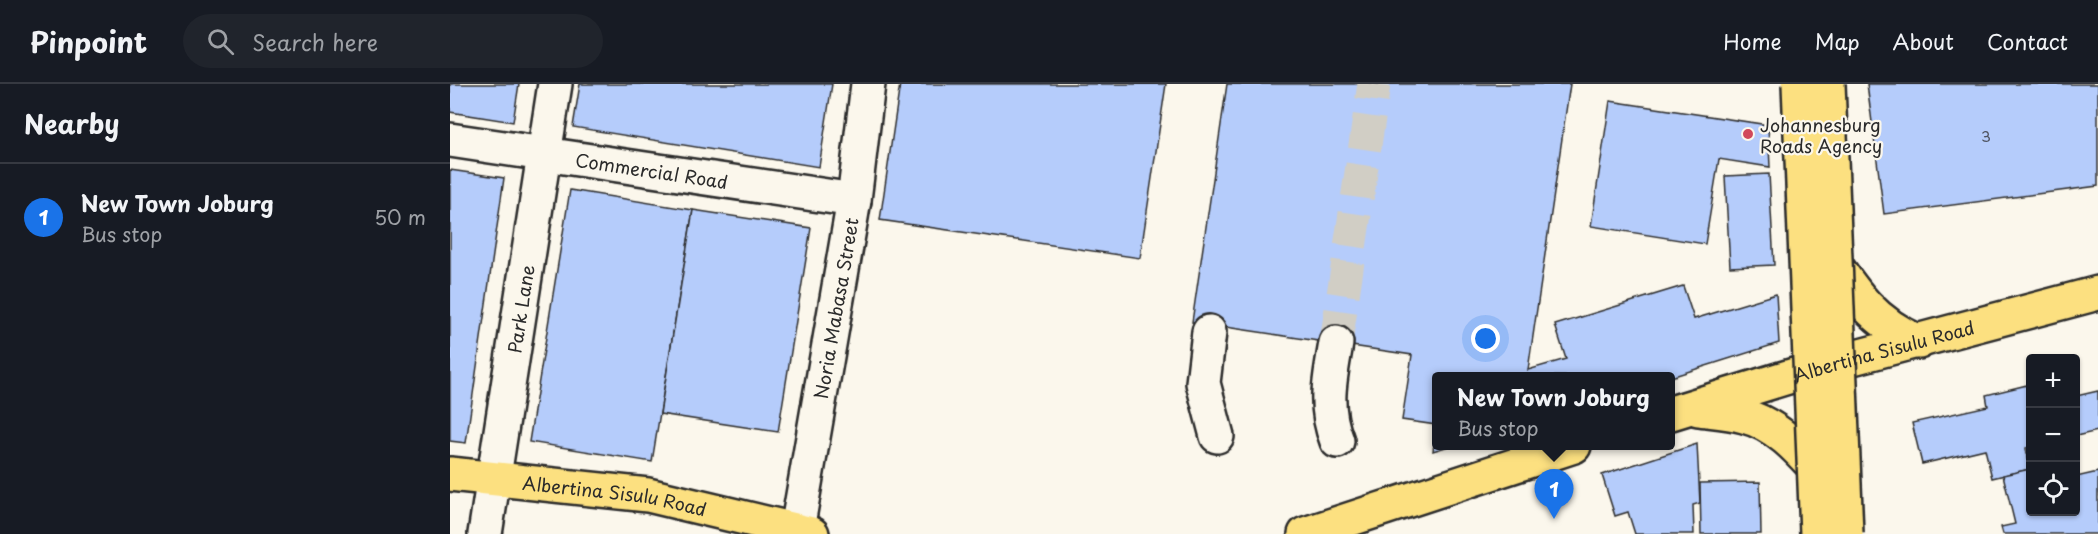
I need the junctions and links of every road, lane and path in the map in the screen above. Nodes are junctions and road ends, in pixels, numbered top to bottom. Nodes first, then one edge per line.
1 (555, 84) edge
2 (868, 84) edge
3 (1799, 84) edge
4 (1820, 84) edge
5 (1828, 84) edge
6 (450, 140) edge
7 (545, 153) junction
8 (854, 200) junction
9 (1826, 250) junction
10 (2098, 293) edge
11 (1209, 332) dead end
12 (1919, 342) junction
13 (1336, 343) tunnel mouth
14 (1830, 364) junction
15 (1680, 411) edge
16 (1217, 436) dead end
17 (1337, 441) dead end
18 (1562, 450) edge
19 (450, 474) edge
20 (492, 478) junction
21 (1835, 490) junction
22 (805, 532) edge
23 (485, 534) edge
24 (1305, 534) edge
25 (1817, 534) edge
26 (1836, 534) edge
27 (1846, 534) edge

1 - 7 street, Park Lane
2 - 8 street, Noria Mabasa Street
3 - 25 main road, bridge
4 - 9 street
5 - 27 main road, bridge
6 - 7 street, Commercial Road
7 - 8 street, Commercial Road
7 - 20 street, Park Lane
8 - 22 street, Noria Mabasa Street
9 - 12 main road
9 - 14 street
10 - 12 main road, Albertina Sisulu Road
11 - 16 street
12 - 14 main road, Albertina Sisulu Road
13 - 17 street
14 - 15 main road, Albertina Sisulu Road
14 - 21 street
15 - 21 main road
18 - 24 main road
19 - 20 main road, Albertina Sisulu Road
20 - 22 main road, Albertina Sisulu Road
20 - 23 street, Park Lane
21 - 26 street

